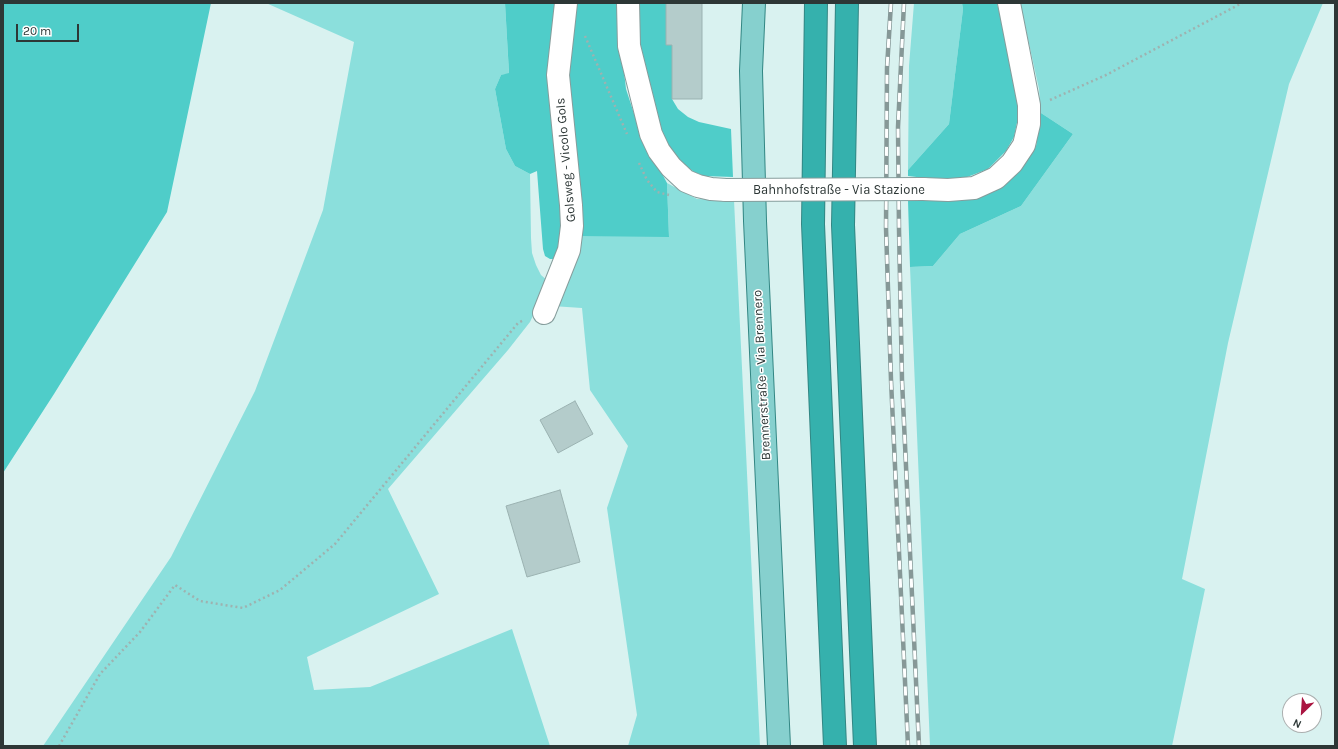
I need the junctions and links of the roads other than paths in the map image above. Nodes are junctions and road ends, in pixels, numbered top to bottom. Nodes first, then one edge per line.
1 (628, 3) edge
2 (754, 3) edge
3 (816, 3) edge
4 (847, 3) edge
5 (1009, 3) edge
6 (565, 9) edge
7 (544, 313) road end
8 (779, 746) edge
9 (834, 746) edge
10 (865, 746) edge

1 - 5 street, Bahnhofstraße - Via Stazione, bridge
2 - 8 main road, Brennerstraße - Via Brennero
3 - 9 highway
4 - 10 highway
6 - 7 street, Golsweg - Vicolo Gols

